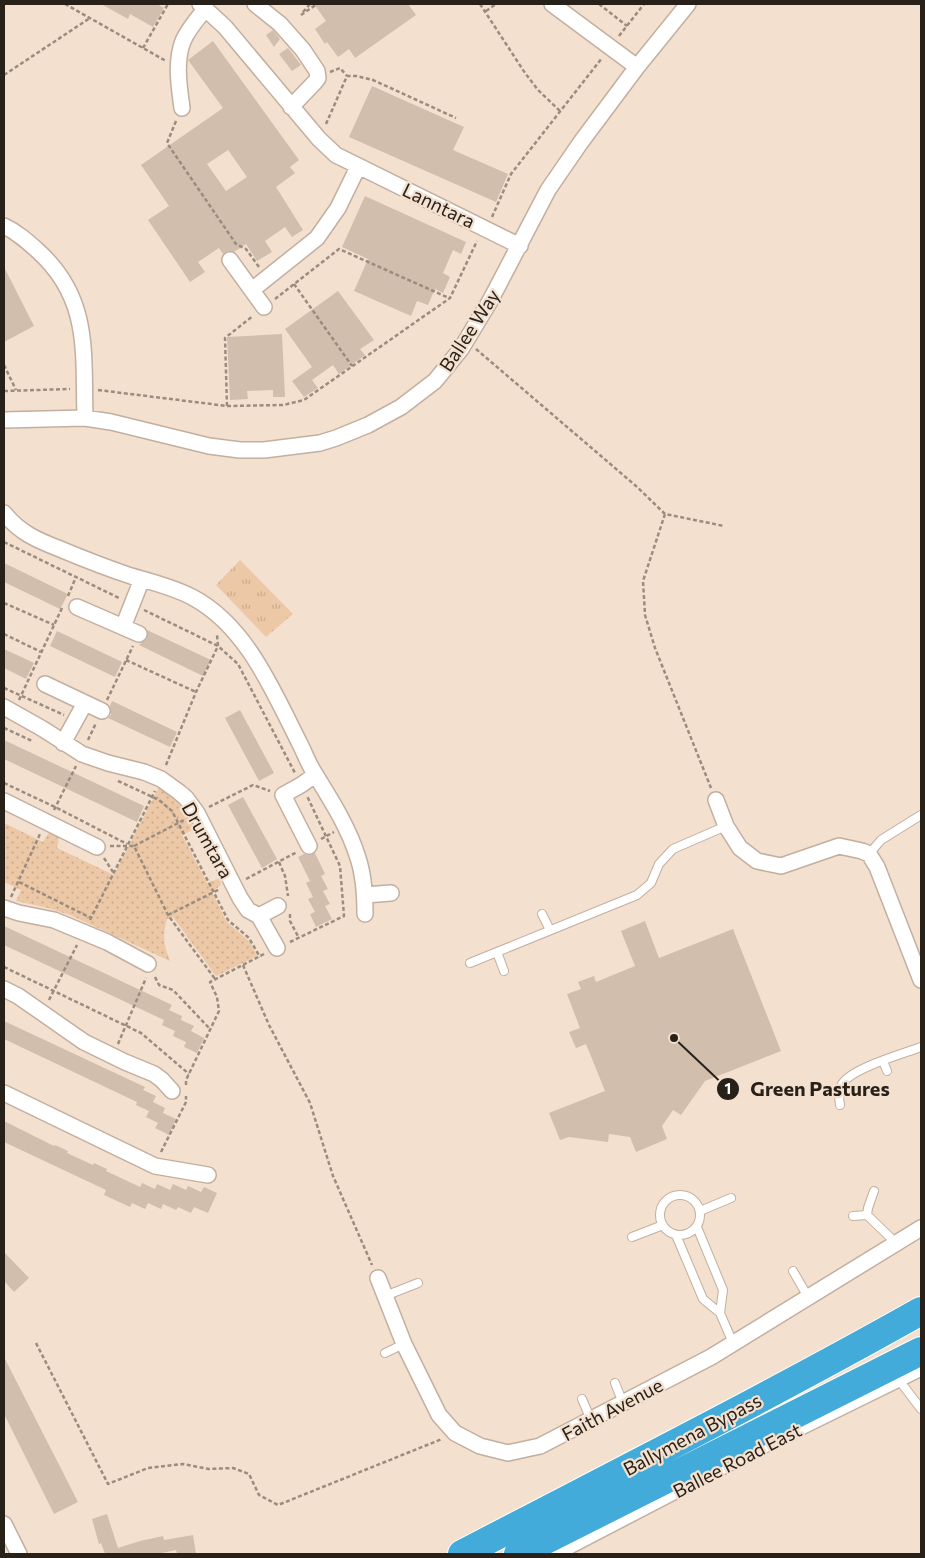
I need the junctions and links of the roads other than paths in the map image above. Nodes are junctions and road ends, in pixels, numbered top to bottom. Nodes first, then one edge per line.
1 (255, 4) edge
2 (552, 4) edge
3 (688, 4) edge
4 (203, 6) edge
5 (637, 67) junction
6 (291, 107) junction
7 (182, 108) road end
8 (358, 167) junction
9 (4, 226) edge
10 (520, 246) junction
11 (230, 260) dead end
12 (252, 290) junction
13 (264, 307) road end
14 (85, 418) junction
15 (4, 420) edge
16 (6, 520) edge
17 (142, 579) junction
18 (77, 607) dead end
19 (123, 627) junction
20 (139, 634) road end
21 (45, 684) dead end
22 (85, 703) junction
23 (4, 707) edge
24 (102, 711) road end
25 (63, 743) junction
26 (315, 774) junction
27 (716, 800) road end
28 (4, 801) edge
29 (921, 814) edge
30 (726, 826) junction
31 (309, 846) dead end
32 (97, 847) road end
33 (869, 854) junction
34 (391, 893) dead end
35 (365, 896) junction
36 (278, 906) dead end
37 (4, 908) edge
38 (365, 914) dead end
39 (542, 914) dead end
40 (259, 916) junction
41 (550, 930) junction
42 (277, 948) road end
43 (497, 952) junction
44 (470, 963) dead end
45 (148, 964) road end
46 (504, 971) dead end
47 (921, 980) edge
48 (4, 989) edge
49 (921, 1047) edge
50 (883, 1061) junction
51 (887, 1070) dead end
52 (172, 1091) dead end
53 (4, 1093) edge
54 (840, 1105) dead end
55 (208, 1175) dead end
56 (874, 1191) dead end
57 (731, 1198) dead end
58 (700, 1211) junction
59 (867, 1215) junction
60 (853, 1216) dead end
61 (921, 1220) edge
62 (663, 1225) junction
63 (697, 1227) junction
64 (916, 1231) edge
65 (676, 1235) junction
66 (632, 1237) dead end
67 (896, 1243) junction
68 (793, 1271) dead end
69 (378, 1278) road end
70 (418, 1283) dead end
71 (385, 1296) junction
72 (808, 1297) junction
73 (921, 1311) edge
74 (720, 1313) junction
75 (733, 1343) junction
76 (404, 1344) junction
77 (921, 1351) edge
78 (385, 1352) dead end
79 (921, 1368) edge
80 (899, 1380) junction
81 (615, 1383) dead end
82 (582, 1398) dead end
83 (623, 1403) junction
84 (921, 1409) edge
85 (591, 1420) junction
86 (4, 1524) edge
87 (19, 1554) edge
88 (462, 1554) edge
89 (518, 1554) edge
90 (554, 1554) edge

1 - 6 street
2 - 5 street
3 - 5 street, Ballee Way
4 - 6 street, Lanntara
4 - 7 street
5 - 10 street, Ballee Way
6 - 8 street, Lanntara
8 - 10 street, Lanntara
8 - 12 street
9 - 14 street
10 - 14 street, Ballee Way
11 - 12 street
12 - 13 street
14 - 15 street, Ballee Way
16 - 17 street
17 - 19 street
17 - 26 street
18 - 19 street
19 - 20 street
21 - 22 street
22 - 24 street
22 - 25 street
23 - 25 street, Drumtara
25 - 40 street, Drumtara
26 - 31 street
26 - 35 street
27 - 30 street
28 - 32 street
29 - 33 lane
30 - 33 street
30 - 41 lane
33 - 47 street
34 - 35 street
35 - 38 street
36 - 40 street
37 - 45 street
39 - 41 lane
40 - 42 street, Drumtara
41 - 43 lane
43 - 44 lane
43 - 46 lane
48 - 52 street
49 - 50 lane
50 - 51 lane
50 - 54 lane
53 - 55 street
56 - 59 lane
57 - 58 lane
58 - 62 lane
58 - 63 lane
59 - 60 lane
59 - 67 lane
61 - 64 street, Faith Avenue
62 - 65 lane
62 - 66 lane
63 - 65 lane
63 - 74 lane
64 - 67 street, Faith Avenue
65 - 74 lane
67 - 72 street, Faith Avenue
68 - 72 lane
69 - 71 street, Faith Avenue
70 - 71 lane
71 - 76 street, Faith Avenue
72 - 75 street, Faith Avenue
73 - 88 highway, Ballymena Bypass
74 - 75 lane
75 - 83 street, Faith Avenue
76 - 78 lane
76 - 85 street, Faith Avenue
77 - 89 highway, Ballymena Bypass
79 - 80 street, Ballee Road East
80 - 84 lane
80 - 90 street, Ballee Road East
81 - 83 lane
82 - 85 lane
83 - 85 street, Faith Avenue
86 - 87 street

